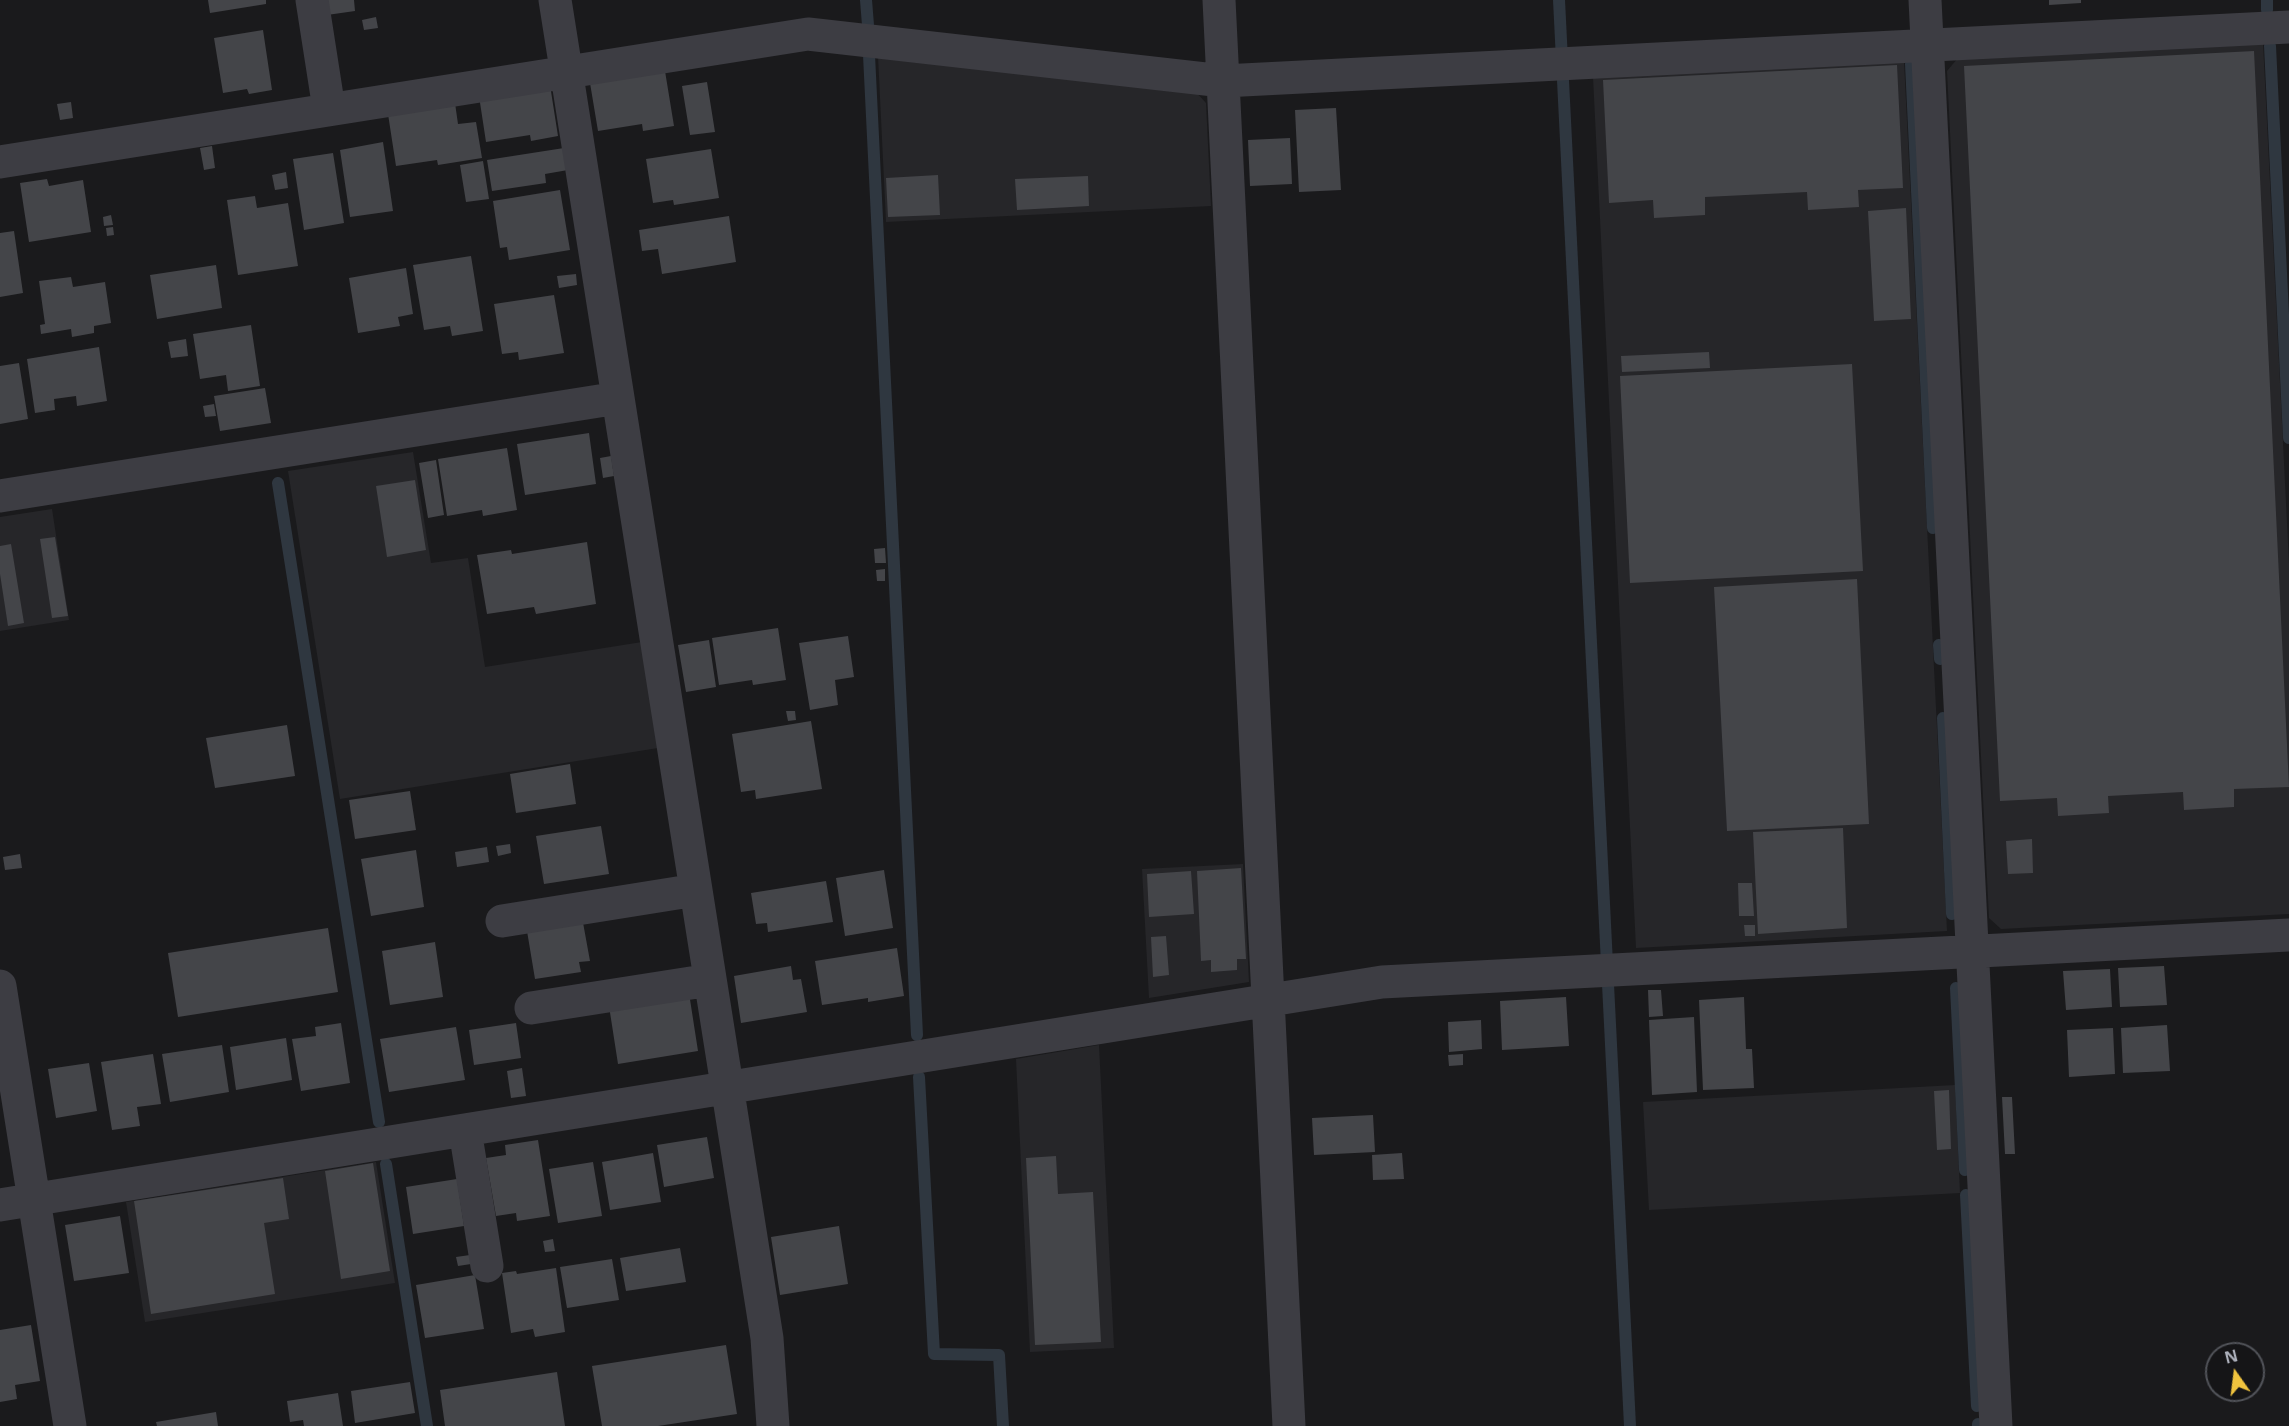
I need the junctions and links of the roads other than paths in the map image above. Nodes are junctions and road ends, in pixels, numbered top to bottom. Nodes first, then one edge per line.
1 (312, 0) edge
2 (555, 0) edge
3 (1219, 0) edge
4 (1925, 0) edge
5 (2289, 27) edge
6 (1927, 45) junction
7 (567, 72) junction
8 (1223, 81) junction
9 (329, 109) junction
10 (0, 162) edge
11 (618, 398) junction
12 (0, 496) edge
13 (696, 890) junction
14 (502, 921) dead end
15 (2289, 935) edge
16 (1972, 951) junction
17 (710, 980) junction
18 (0, 986) edge
19 (1268, 1000) junction
20 (531, 1008) dead end
21 (727, 1088) junction
22 (465, 1130) junction
23 (34, 1200) junction
24 (0, 1205) edge
25 (487, 1266) dead end
26 (69, 1426) edge
27 (772, 1426) edge
28 (1289, 1426) edge
29 (1996, 1426) edge

1 - 9 street
2 - 7 street
3 - 8 street
4 - 6 street
5 - 6 street
6 - 8 street
6 - 16 street
7 - 8 street
7 - 9 street
7 - 11 street
8 - 19 street
9 - 10 street
11 - 12 street
11 - 13 street
13 - 14 street
13 - 17 street
15 - 16 street
16 - 19 street
16 - 29 street
17 - 20 street
17 - 21 street
18 - 23 street
19 - 21 street
19 - 28 street
21 - 22 street
21 - 27 street
22 - 23 street
22 - 25 street
23 - 24 street
23 - 26 street

